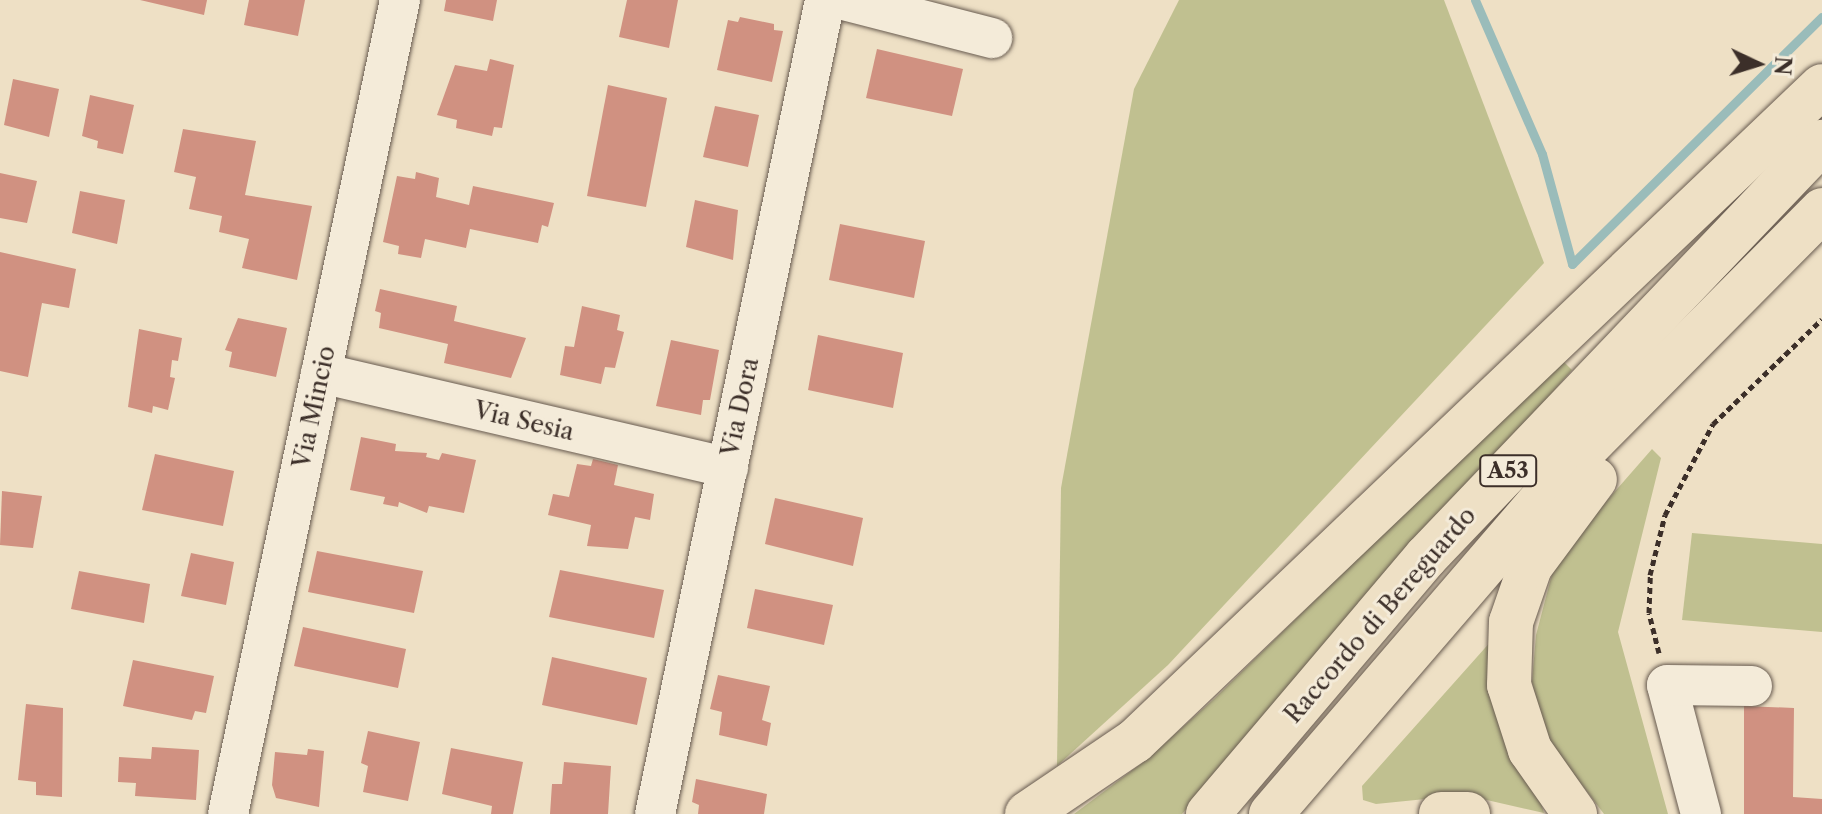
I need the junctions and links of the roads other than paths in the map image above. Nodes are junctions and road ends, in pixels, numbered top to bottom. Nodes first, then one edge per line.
1 (400, 0) edge
2 (825, 0) edge
3 (844, 0) edge
4 (992, 38) dead end
5 (1822, 86) edge
6 (1822, 142) edge
7 (1822, 211) edge
8 (321, 373) junction
9 (728, 468) junction
10 (1752, 686) dead end
11 (228, 814) edge
12 (655, 814) edge
13 (1027, 814) edge
14 (1208, 814) edge
15 (1271, 814) edge
16 (1441, 814) edge
17 (1468, 814) edge
18 (1575, 814) edge
19 (1701, 814) edge

1 - 8 street, Via Mincio
2 - 9 street, Via Dora
3 - 4 street
5 - 13 highway
6 - 14 highway, Raccordo di Bereguardo / A53
7 - 15 highway, Raccordo di Bereguardo / A53
7 - 18 highway
8 - 9 street, Via Sesia
8 - 11 street, Via Mincio
9 - 12 street, Via Dora
10 - 19 street
16 - 17 highway

